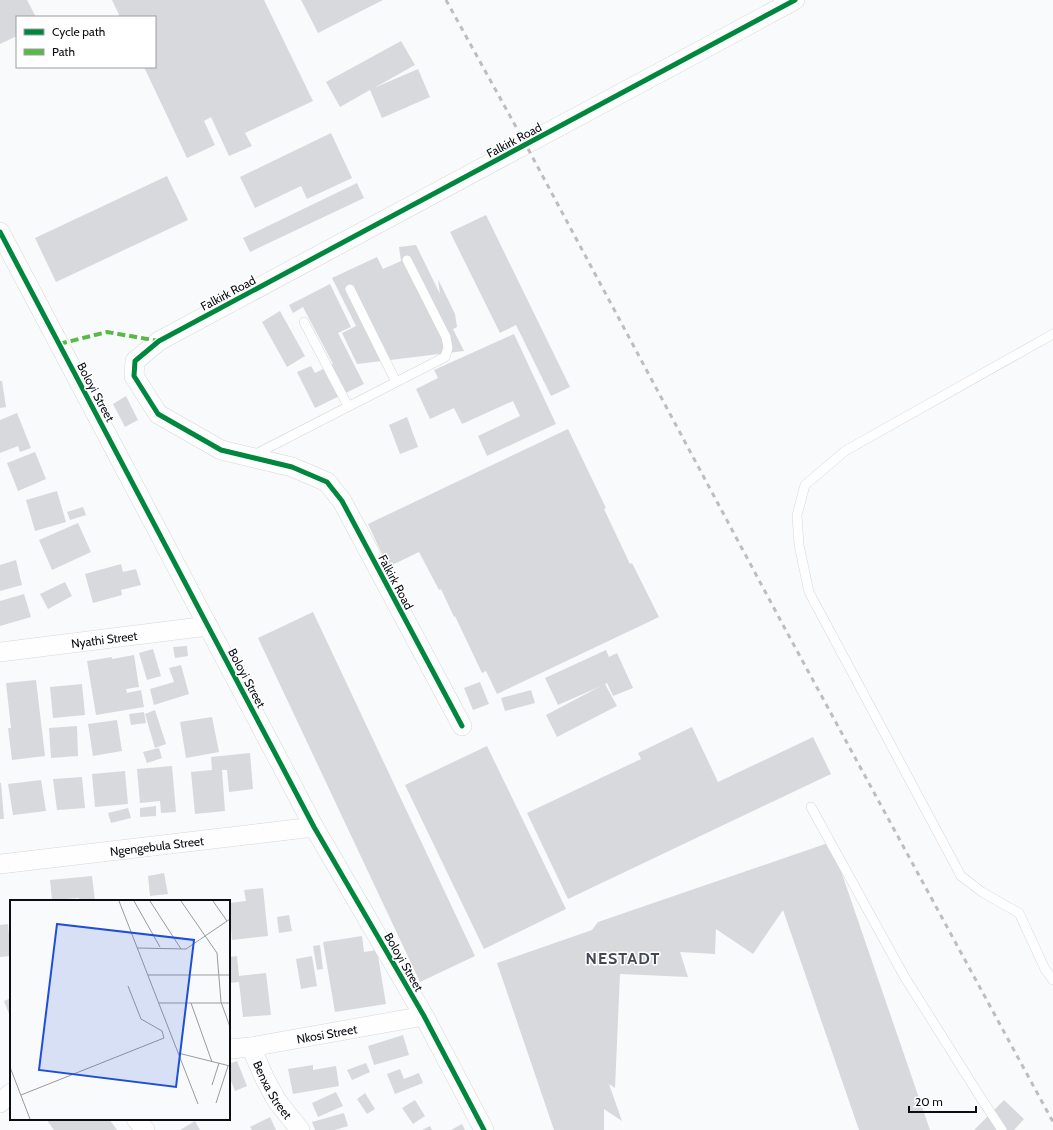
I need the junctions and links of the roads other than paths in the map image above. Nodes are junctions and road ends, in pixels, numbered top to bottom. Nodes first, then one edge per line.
1 (794, 0) edge
2 (0, 232) edge
3 (407, 260) dead end
4 (9, 263) edge
5 (350, 289) dead end
6 (304, 322) dead end
7 (1053, 334) edge
8 (396, 382) junction
9 (348, 406) junction
10 (249, 457) junction
11 (208, 626) junction
12 (0, 652) edge
13 (462, 726) dead end
14 (811, 807) dead end
15 (314, 827) junction
16 (0, 864) edge
17 (1049, 969) edge
18 (1053, 980) edge
19 (424, 1016) junction
20 (251, 1047) junction
21 (230, 1049) edge
22 (10, 1094) edge
23 (0, 1103) edge
24 (137, 1120) edge
25 (144, 1130) edge
26 (300, 1130) edge
27 (484, 1130) edge
28 (1002, 1130) edge

1 - 10 street, Falkirk Road
2 - 4 street, Boloyi Street
3 - 8 lane
4 - 11 street, Boloyi Street
5 - 8 lane
6 - 9 lane
7 - 17 lane
8 - 9 lane
9 - 10 lane
10 - 13 street, Falkirk Road
11 - 12 street, Nyathi Street
11 - 15 street, Boloyi Street
14 - 28 lane
15 - 16 street, Ngengebula Street
15 - 19 street, Boloyi Street
17 - 18 lane
19 - 20 street, Nkosi Street
19 - 27 street, Boloyi Street
20 - 21 street, Nkosi Street
20 - 26 street, Benxa Street
22 - 23 street
24 - 25 street

